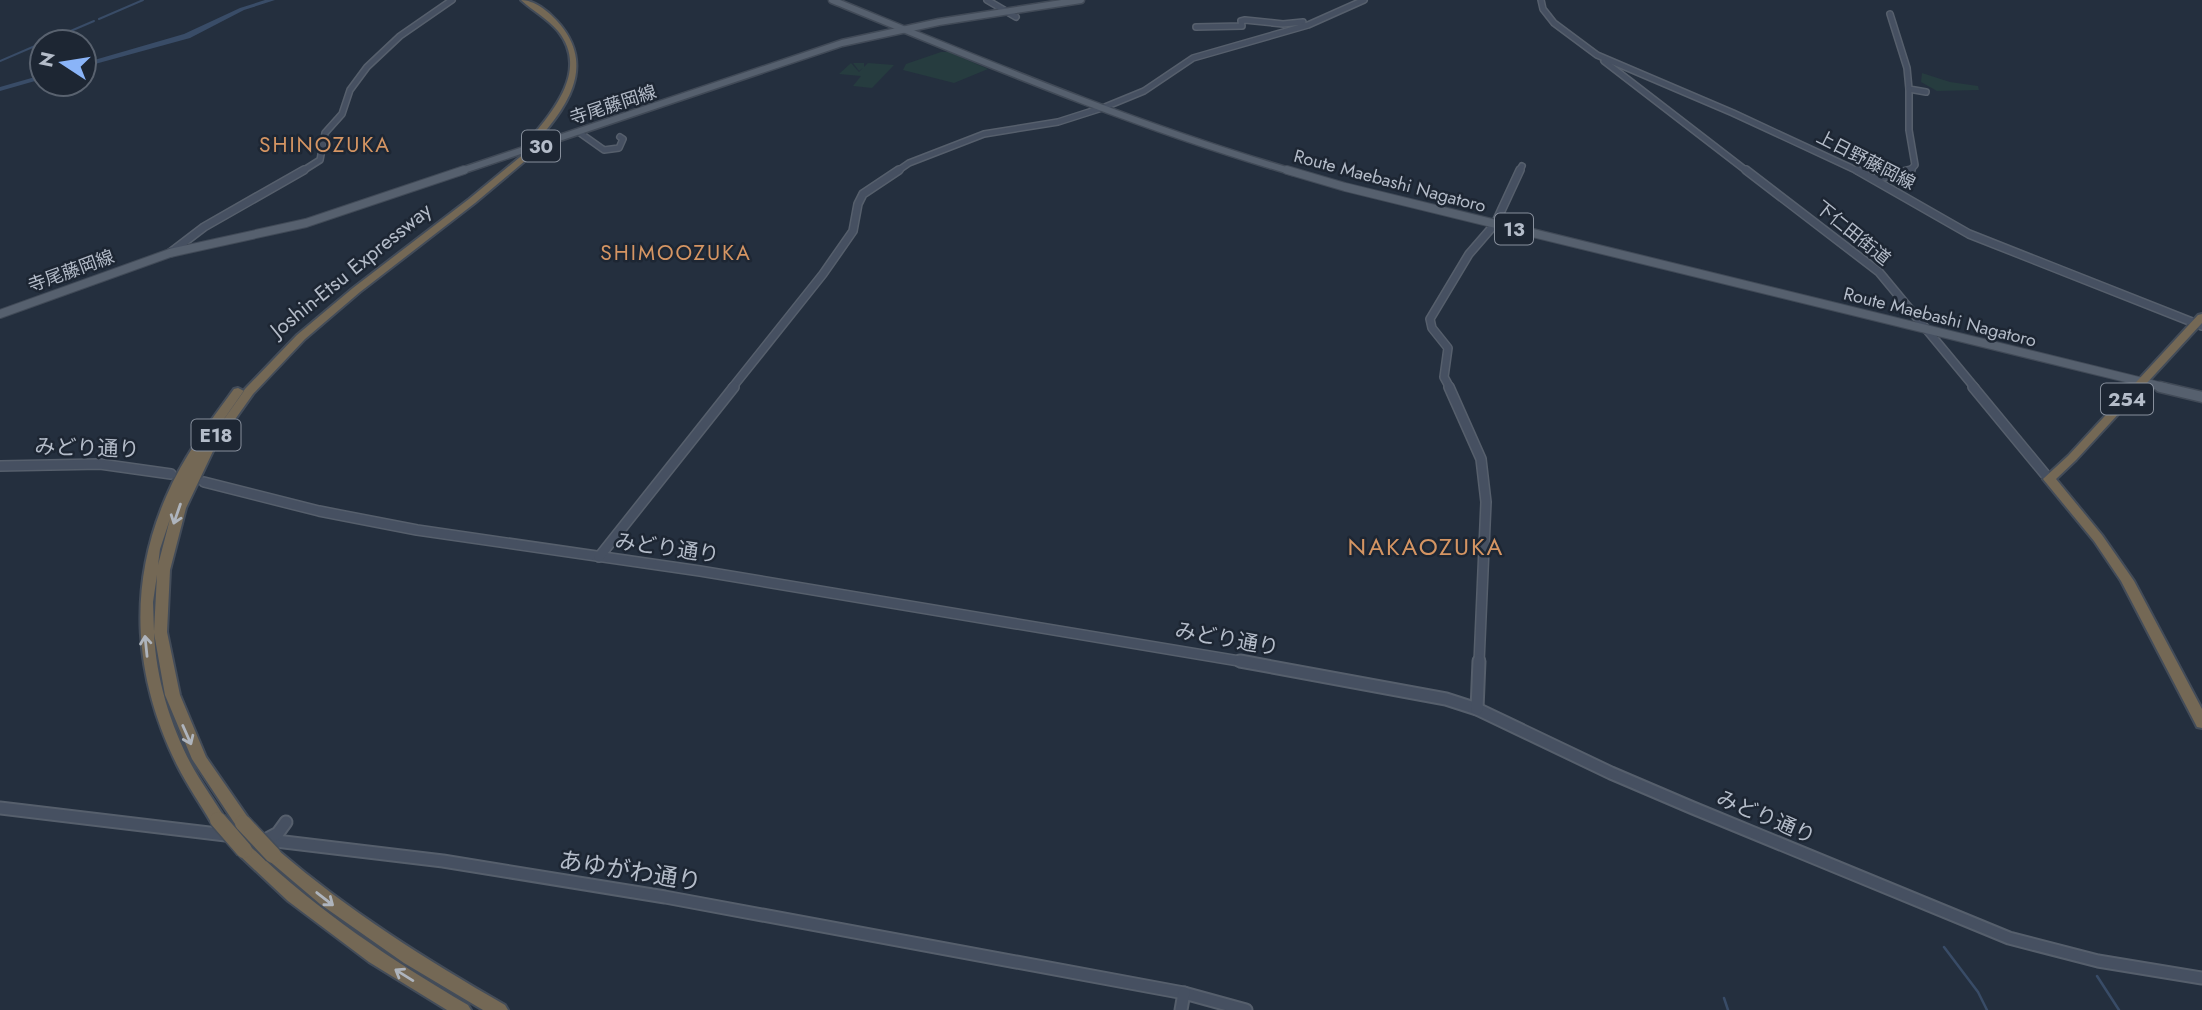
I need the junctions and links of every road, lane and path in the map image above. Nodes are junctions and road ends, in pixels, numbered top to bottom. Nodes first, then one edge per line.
1 (452, 0) edge
2 (524, 0) edge
3 (533, 0) edge
4 (832, 0) edge
5 (840, 0) edge
6 (987, 0) edge
7 (1081, 0) edge
8 (1364, 0) edge
9 (1541, 0) edge
10 (1013, 14) junction
11 (1890, 14) dead end
12 (553, 16) junction
13 (1311, 24) junction
14 (1196, 27) dead end
15 (905, 28) junction
16 (1597, 55) junction
17 (1909, 89) junction
18 (1926, 92) dead end
19 (1102, 108) junction
20 (580, 133) junction
21 (620, 137) dead end
22 (524, 153) junction
23 (1522, 166) dead end
24 (1874, 179) junction
25 (1496, 223) junction
26 (170, 253) junction
27 (0, 314) edge
28 (2200, 322) edge
29 (1925, 327) junction
30 (2143, 381) junction
31 (2202, 395) edge
32 (0, 466) edge
33 (171, 474) dead end
34 (2049, 479) junction
35 (204, 482) dead end
36 (599, 557) junction
37 (1476, 709) junction
38 (2202, 723) edge
39 (0, 808) edge
40 (286, 822) dead end
41 (268, 848) junction
42 (2202, 978) edge
43 (1184, 993) junction
44 (462, 1010) edge
45 (499, 1010) edge
46 (1181, 1010) edge
47 (1246, 1010) edge

1 - 26 street
2 - 12 highway, Joshin-Etsu Expressway / E18
3 - 12 highway, Joshin-Etsu Expressway / E18
4 - 15 main road, Route Maebashi Nagatoro / 13
5 - 15 main road, Route Maebashi Nagatoro / 13
6 - 10 street
7 - 10 main road, 寺尾藤岡線 / 30
8 - 13 street
9 - 16 street, 上日野藤岡線
10 - 15 main road, 寺尾藤岡線 / 30
11 - 17 street
12 - 22 highway, Joshin-Etsu Expressway / E18
12 - 22 highway, Joshin-Etsu Expressway / E18, bridge
13 - 14 street
13 - 19 street
15 - 19 main road, Route Maebashi Nagatoro / 13
15 - 20 main road, 寺尾藤岡線 / 30
16 - 24 street, 上日野藤岡線
16 - 29 street, 下仁田街道
17 - 18 street
17 - 24 street
19 - 25 main road, Route Maebashi Nagatoro / 13
19 - 36 street
20 - 21 street
20 - 26 main road, 寺尾藤岡線 / 30
22 -> 41 highway, Joshin-Etsu Expressway / E18, bridge
44 -> 22 highway, Joshin-Etsu Expressway / E18, bridge
23 - 25 street
24 - 28 street, 上日野藤岡線
25 - 29 main road, Route Maebashi Nagatoro / 13
25 - 37 street
26 - 27 main road, 寺尾藤岡線 / 30
28 - 30 highway, 254
29 - 30 main road, Route Maebashi Nagatoro / 13
29 - 34 street, 下仁田街道
30 - 31 main road, Route Maebashi Nagatoro / 13
30 - 34 highway, 254
32 - 33 street, みどり通り
34 - 38 highway
35 - 36 street, みどり通り
36 - 37 street, みどり通り
37 - 42 street, みどり通り
39 - 41 street, あゆがわ通り
40 - 41 street
41 - 43 street, あゆがわ通り
41 -> 45 highway, Joshin-Etsu Expressway / E18
43 - 46 street
43 - 47 street, あゆがわ通り

